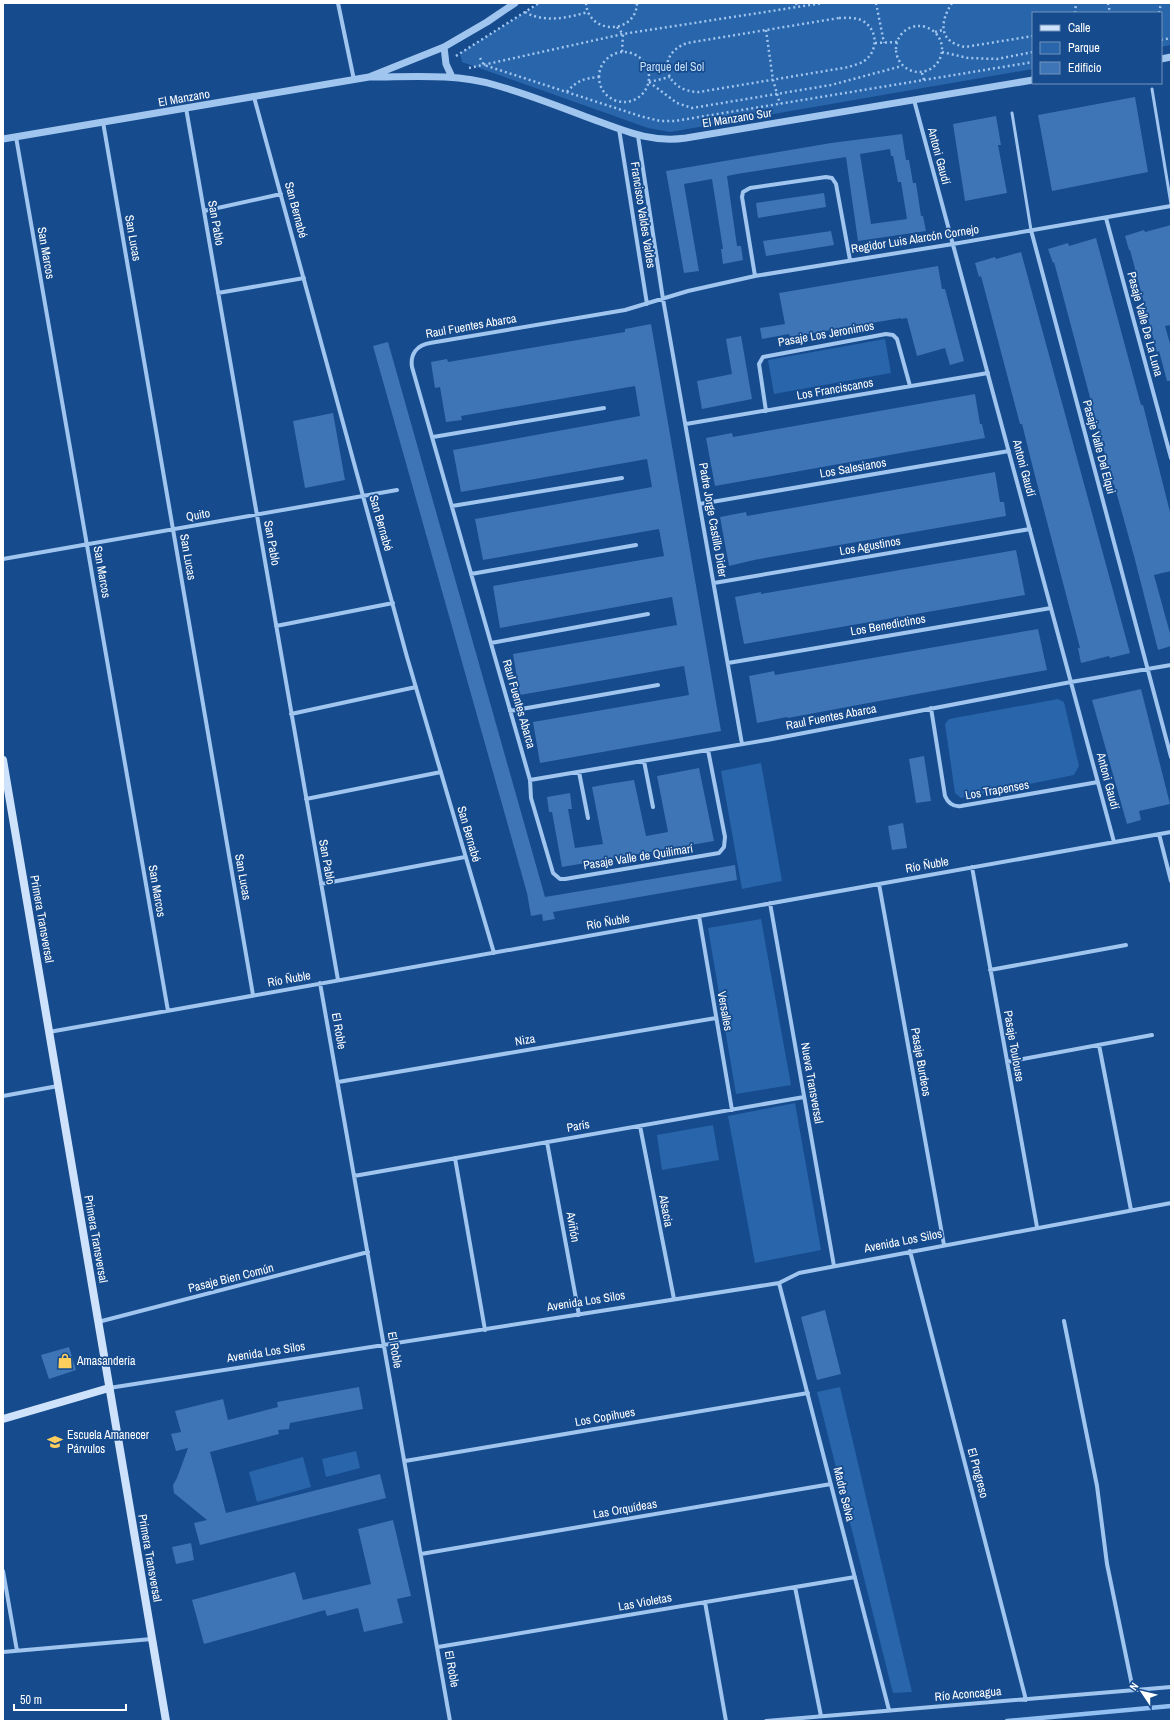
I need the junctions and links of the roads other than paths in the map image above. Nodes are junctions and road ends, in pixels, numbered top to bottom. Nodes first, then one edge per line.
1 (338, 3) edge
2 (515, 3) edge
3 (444, 47) junction
4 (369, 77) junction
5 (452, 77) junction
6 (354, 80) junction
7 (1032, 80) edge
8 (1152, 89) dead end
9 (254, 97) junction
10 (914, 100) junction
11 (186, 108) junction
12 (1012, 112) dead end
13 (103, 122) junction
14 (619, 129) junction
15 (638, 136) junction
16 (16, 137) junction
17 (3, 139) edge
18 (281, 194) junction
19 (1171, 205) edge
20 (204, 211) junction
21 (1106, 218) junction
22 (1031, 230) junction
23 (953, 244) junction
24 (850, 260) junction
25 (755, 276) junction
26 (304, 278) junction
27 (218, 293) junction
28 (663, 299) junction
29 (647, 304) junction
30 (988, 373) junction
31 (910, 386) junction
32 (604, 408) dead end
33 (766, 411) junction
34 (686, 424) junction
35 (433, 437) junction
36 (1009, 451) junction
37 (1171, 458) edge
38 (622, 478) dead end
39 (397, 490) dead end
40 (363, 496) junction
41 (700, 504) junction
42 (452, 506) junction
43 (257, 514) junction
44 (173, 529) junction
45 (1030, 529) junction
46 (87, 544) junction
47 (636, 545) dead end
48 (3, 559) edge
49 (471, 574) junction
50 (714, 583) junction
51 (393, 604) junction
52 (1051, 608) junction
53 (648, 614) dead end
54 (276, 626) junction
55 (491, 643) junction
56 (728, 663) junction
57 (1171, 664) edge
58 (1148, 668) junction
59 (1071, 682) junction
60 (658, 685) dead end
61 (416, 687) junction
62 (931, 708) junction
63 (510, 711) junction
64 (292, 714) junction
65 (742, 744) junction
66 (708, 750) junction
67 (1171, 757) edge
68 (3, 760) edge
69 (644, 761) junction
70 (441, 772) junction
71 (579, 772) junction
72 (530, 780) junction
73 (1098, 782) junction
74 (306, 799) junction
75 (653, 807) dead end
76 (588, 818) dead end
77 (1171, 832) edge
78 (1159, 834) junction
79 (1114, 842) junction
80 (466, 857) junction
81 (972, 867) junction
82 (1171, 881) edge
83 (321, 884) junction
84 (879, 884) junction
85 (770, 903) junction
86 (699, 916) junction
87 (1126, 945) dead end
88 (494, 953) junction
89 (990, 970) junction
90 (338, 980) junction
91 (320, 983) junction
92 (253, 995) junction
93 (168, 1011) junction
94 (716, 1018) junction
95 (49, 1032) junction
96 (1152, 1035) dead end
97 (1099, 1045) junction
98 (1007, 1062) junction
99 (338, 1082) junction
100 (58, 1086) junction
101 (3, 1096) edge
102 (804, 1097) junction
103 (732, 1110) junction
104 (640, 1126) junction
105 (547, 1142) junction
106 (455, 1158) junction
107 (354, 1176) junction
108 (1171, 1203) edge
109 (1131, 1210) junction
110 (1037, 1227) junction
111 (944, 1245) junction
112 (910, 1251) junction
113 (368, 1252) junction
114 (834, 1266) junction
115 (779, 1283) junction
116 (674, 1299) junction
117 (578, 1315) junction
118 (1064, 1321) dead end
119 (98, 1322) junction
120 (486, 1330) junction
121 (384, 1346) junction
122 (110, 1388) junction
123 (808, 1393) junction
124 (3, 1419) edge
125 (405, 1461) junction
126 (831, 1484) junction
127 (421, 1554) junction
128 (3, 1573) edge
129 (855, 1577) junction
130 (795, 1587) junction
131 (705, 1602) junction
132 (152, 1639) junction
133 (438, 1647) junction
134 (17, 1651) junction
135 (3, 1652) edge
136 (1171, 1687) edge
137 (1133, 1690) junction
138 (1026, 1700) junction
139 (889, 1710) junction
140 (821, 1716) junction
141 (166, 1721) edge
142 (450, 1721) edge
143 (726, 1721) edge
144 (766, 1721) edge

1 - 6 street
2 - 3 street, El Manzano
3 - 4 street, El Manzano
3 - 5 street
4 - 5 street, El Manzano
4 - 6 street, El Manzano
5 - 14 street, El Manzano Sur
6 - 9 street, El Manzano
7 - 10 street, El Manzano Sur
8 - 19 lane
9 - 11 street, El Manzano
9 - 18 street, San Bernabé
10 - 15 street, El Manzano Sur
10 - 23 street, Antoni Gaudí
11 - 13 street, El Manzano
11 - 20 street, San Pablo
12 - 22 lane
13 - 16 street, El Manzano
13 - 44 street, San Lucas
14 - 15 street, El Manzano Sur
14 - 29 street, Francisco Valdes Valdes
15 - 28 street, Francisco Valdes Valdes
16 - 17 street, El Manzano
16 - 46 street, San Marcos
18 - 20 street
18 - 26 street, San Bernabé
19 - 21 street, Regidor Luis Alarcón Cornejo
20 - 27 street, San Pablo
21 - 22 street, Regidor Luis Alarcón Cornejo
21 - 37 street, Pasaje Valle De La Luna
22 - 23 street, Regidor Luis Alarcón Cornejo
22 - 58 street, Pasaje Valle Del Elqui
23 - 24 street, Regidor Luis Alarcón Cornejo
23 - 30 street, Antoni Gaudí
24 - 25 street, Regidor Luis Alarcón Cornejo
24 - 25 street
25 - 28 street, Regidor Luis Alarcón Cornejo
26 - 27 street
26 - 40 street, San Bernabé
27 - 43 street, San Pablo
28 - 29 street, Raul Fuentes Abarca
28 - 34 street, Padre Jorge Castillo Dider
29 - 35 street, Raul Fuentes Abarca
30 - 31 street, Los Franciscanos
30 - 36 street, Antoni Gaudí
31 - 33 street, Los Franciscanos
31 - 33 street, Pasaje Los Jeronimos
32 - 35 street
33 - 34 street, Los Franciscanos
34 - 41 street, Padre Jorge Castillo Dider
35 - 42 street, Raul Fuentes Abarca
36 - 41 street, Los Salesianos
36 - 45 street, Antoni Gaudí
38 - 42 street
39 - 40 street, Quito
40 - 43 street, Quito
40 - 51 street, San Bernabé
41 - 50 street, Padre Jorge Castillo Dider
42 - 49 street, Raul Fuentes Abarca
43 - 44 street, Quito
43 - 54 street, San Pablo
44 - 46 street, Quito
44 - 92 street, San Lucas
45 - 50 street, Los Agustinos
45 - 52 street, Antoni Gaudí
46 - 48 street, Quito
46 - 93 street, San Marcos
47 - 49 street
49 - 55 street, Raul Fuentes Abarca
50 - 56 street, Padre Jorge Castillo Dider
51 - 54 street
51 - 61 street, San Bernabé
52 - 56 street, Los Benedictinos
52 - 59 street, Antoni Gaudí
53 - 55 street
54 - 64 street, San Pablo
55 - 63 street, Raul Fuentes Abarca
56 - 65 street, Padre Jorge Castillo Dider
57 - 58 street, Raul Fuentes Abarca
58 - 59 street, Raul Fuentes Abarca
58 - 67 street, Pasaje Valle Del Elqui
59 - 62 street, Raul Fuentes Abarca
59 - 73 street, Antoni Gaudí
60 - 63 street
61 - 64 street
61 - 70 street, San Bernabé
62 - 65 street, Raul Fuentes Abarca
62 - 73 street, Los Trapenses
63 - 72 street, Raul Fuentes Abarca
64 - 74 street, San Pablo
65 - 66 street, Raul Fuentes Abarca
66 - 69 street, Raul Fuentes Abarca
66 - 72 street, Pasaje Valle de Quilimarí
68 - 95 main road, Primera Transversal
69 - 71 street, Raul Fuentes Abarca
69 - 75 street
70 - 74 street
70 - 80 street, San Bernabé
71 - 72 street, Raul Fuentes Abarca
71 - 76 street
73 - 79 street, Antoni Gaudí
74 - 83 street, San Pablo
77 - 78 street, Río Ñuble
78 - 79 street, Río Ñuble
78 - 82 street
79 - 81 street, Río Ñuble
80 - 83 street
80 - 88 street, San Bernabé
81 - 84 street, Río Ñuble
81 - 89 street, Pasaje Toulouse
83 - 90 street, San Pablo
84 - 85 street, Río Ñuble
84 - 111 street, Pasaje Burdeos
85 - 86 street, Río Ñuble
85 - 102 street, Nueva Transversal
86 - 88 street, Río Ñuble
86 - 94 street, Versalles
87 - 89 street
88 - 90 street, Río Ñuble
89 - 98 street, Pasaje Toulouse
90 - 91 street, Río Ñuble
91 - 92 street, Río Ñuble
91 - 99 street, El Roble
92 - 93 street, Río Ñuble
93 - 95 street, Río Ñuble
94 - 99 street, Niza
94 - 103 street, Versalles
95 - 100 main road, Primera Transversal
96 - 97 street
97 - 98 street
97 - 109 street
98 - 110 street, Pasaje Toulouse
99 - 107 street, El Roble
100 - 101 street
100 - 119 main road, Primera Transversal
102 - 103 street, París
102 - 114 street, Nueva Transversal
103 - 104 street, París
104 - 105 street, París
104 - 116 street, Alsacia
105 - 106 street, París
105 - 117 street, Aviñón
106 - 107 street, París
106 - 120 street
107 - 113 street, El Roble
108 - 109 street, Avenida Los Silos
109 - 110 street, Avenida Los Silos
110 - 111 street, Avenida Los Silos
111 - 112 street, Avenida Los Silos
112 - 114 street, Avenida Los Silos
112 - 138 street, El Progreso
113 - 119 street, Pasaje Bien Común
113 - 121 street, El Roble
114 - 115 street, Avenida Los Silos
115 - 116 street, Avenida Los Silos
115 - 123 street, Madre Selva
116 - 117 street, Avenida Los Silos
117 - 120 street, Avenida Los Silos
118 - 137 street
119 - 122 main road, Primera Transversal
120 - 121 street, Avenida Los Silos
121 - 122 street, Avenida Los Silos
121 - 125 street, El Roble
122 - 124 main road, Avenida Los Silos
122 - 132 main road, Primera Transversal
123 - 125 street, Los Copihues
123 - 126 street, Madre Selva
125 - 127 street, El Roble
126 - 127 street, Las Orquídeas
126 - 129 street, Madre Selva
127 - 133 street, El Roble
128 - 134 street
129 - 130 street, Las Violetas
129 - 139 street, Madre Selva
130 - 131 street, Las Violetas
130 - 140 street
131 - 133 street, Las Violetas
131 - 143 street
132 - 134 street
132 - 141 main road, Primera Transversal
133 - 142 street, El Roble
134 - 135 street
136 - 137 street, Río Aconcagua
137 - 138 street, Río Aconcagua
138 - 139 street, Río Aconcagua
139 - 140 street, Río Aconcagua
140 - 144 street, Río Aconcagua

